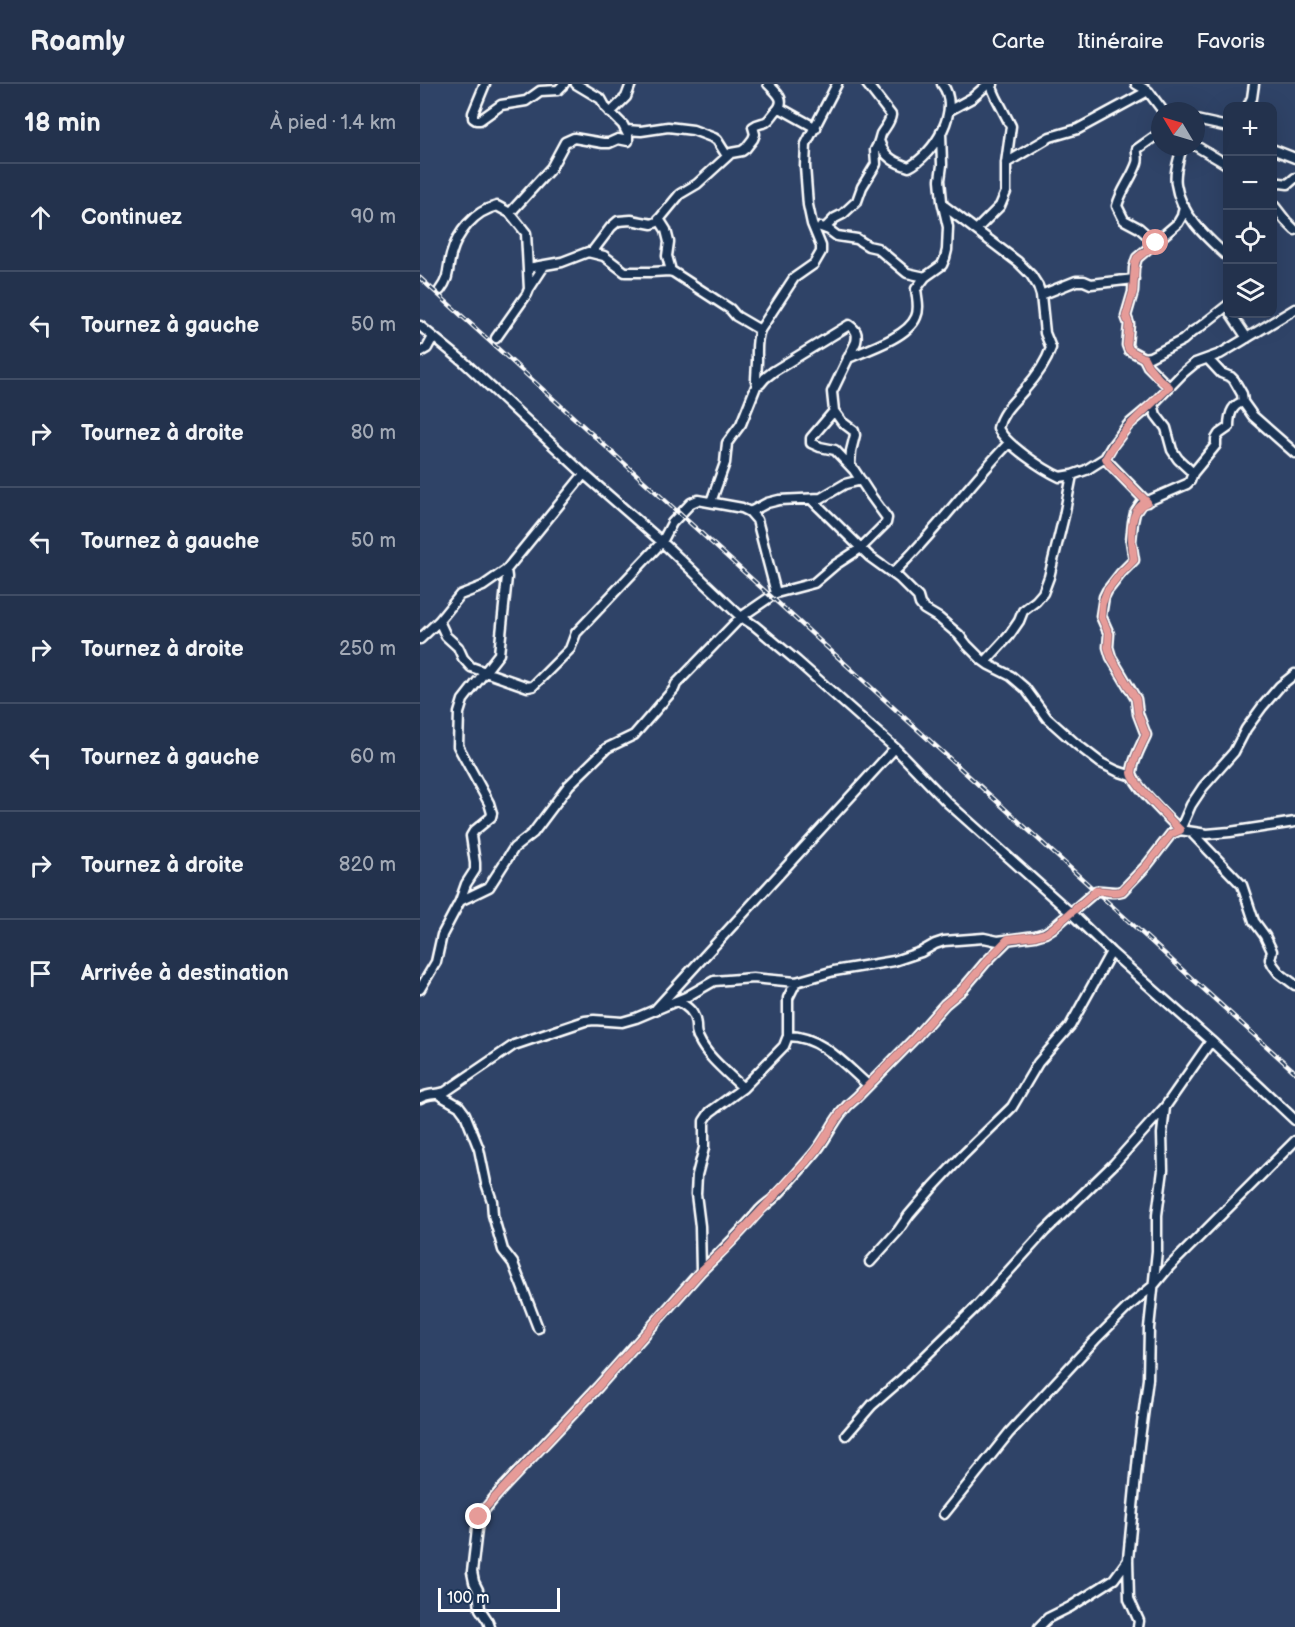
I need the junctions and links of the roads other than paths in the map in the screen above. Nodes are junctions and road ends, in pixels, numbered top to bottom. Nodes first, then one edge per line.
1 (485, 84) edge
2 (564, 84) edge
3 (576, 84) edge
4 (632, 84) edge
5 (768, 84) edge
6 (837, 84) edge
7 (867, 84) edge
8 (942, 84) edge
9 (991, 84) edge
10 (1136, 84) edge
11 (1254, 84) edge
12 (1148, 91) junction
13 (1156, 102) edge
14 (1250, 102) edge
15 (780, 108) junction
16 (950, 110) junction
17 (610, 113) junction
18 (1205, 122) edge
19 (1223, 126) edge
20 (816, 128) junction
21 (626, 130) junction
22 (941, 132) junction
23 (1151, 139) edge
24 (880, 143) junction
25 (1277, 151) edge
26 (1205, 152) edge
27 (727, 156) junction
28 (1180, 156) edge
29 (1295, 158) edge
30 (1005, 163) junction
31 (1223, 163) edge
32 (1295, 178) edge
33 (1277, 183) edge
34 (943, 205) junction
35 (1184, 206) junction
36 (1277, 209) edge
37 (510, 213) junction
38 (659, 219) junction
39 (812, 224) junction
40 (825, 228) junction
41 (976, 230) junction
42 (1295, 230) edge
43 (1156, 243) junction
44 (592, 252) junction
45 (1223, 253) edge
46 (544, 266) junction
47 (528, 268) junction
48 (669, 271) junction
49 (925, 277) junction
50 (1134, 279) junction
51 (529, 289) junction
52 (440, 290) dead end
53 (1041, 295) junction
54 (1223, 308) edge
55 (1295, 309) edge
56 (1234, 318) edge
57 (420, 326) edge
58 (760, 330) junction
59 (433, 337) junction
60 (496, 338) dead end
61 (1247, 338) junction
62 (420, 352) edge
63 (1220, 354) junction
64 (848, 358) junction
65 (1144, 358) junction
66 (1208, 359) junction
67 (1215, 366) junction
68 (757, 384) junction
69 (1169, 387) junction
70 (1243, 402) junction
71 (1153, 404) junction
72 (834, 411) junction
73 (1009, 443) junction
74 (1295, 453) edge
75 (1106, 458) junction
76 (850, 465) junction
77 (1193, 473) junction
78 (584, 474) junction
79 (1072, 475) junction
80 (861, 480) junction
81 (810, 499) junction
82 (711, 502) junction
83 (1147, 502) junction
84 (750, 513) junction
85 (662, 542) junction
86 (861, 548) junction
87 (506, 570) junction
88 (893, 573) junction
89 (776, 593) junction
90 (741, 617) junction
91 (439, 621) junction
92 (420, 639) edge
93 (985, 662) junction
94 (486, 672) junction
95 (1295, 674) edge
96 (895, 748) junction
97 (1132, 776) junction
98 (1295, 822) edge
99 (1180, 830) junction
100 (1190, 832) junction
101 (460, 901) junction
102 (1071, 913) junction
103 (1008, 939) junction
104 (1112, 952) junction
105 (796, 982) junction
106 (1295, 985) edge
107 (420, 989) edge
108 (678, 1001) junction
109 (654, 1011) junction
110 (787, 1025) junction
111 (788, 1036) junction
112 (800, 1036) junction
113 (1211, 1041) junction
114 (868, 1085) junction
115 (743, 1088) junction
116 (427, 1094) edge
117 (1165, 1107) junction
118 (1295, 1120) edge
119 (1295, 1141) edge
120 (870, 1262) dead end
121 (701, 1271) junction
122 (1154, 1285) junction
123 (537, 1328) dead end
124 (846, 1436) dead end
125 (944, 1514) dead end
126 (1128, 1559) junction
127 (490, 1627) edge
128 (1039, 1627) edge
129 (1138, 1627) edge

1 - 2 street
3 - 17 street
4 - 17 street
5 - 15 street
6 - 20 street
7 - 24 street
8 - 16 street
9 - 16 street
9 - 30 street
10 - 12 street
11 - 14 street
12 - 13 street
12 - 30 street
15 - 20 street
15 - 27 street
16 - 22 street
17 - 21 street
18 - 19 street
20 - 39 street
21 - 27 street
21 - 37 street
22 - 24 street
22 - 34 street
23 - 43 street
24 - 40 street
25 - 29 street
26 - 31 street
27 - 38 street
28 - 35 street
30 - 41 street
32 - 33 street
34 - 41 street
34 - 49 street
35 - 43 street
35 - 45 street
36 - 42 street
37 - 47 street
37 - 52 street
38 - 44 street
38 - 48 street
39 - 40 street
39 - 58 street
40 - 49 street
41 - 53 street
43 - 50 street
44 - 46 street
44 - 48 street
46 - 47 street
46 - 51 street
47 - 51 street
48 - 58 street
49 - 64 street
50 - 53 street
50 - 65 street
51 - 60 street
53 - 73 street
54 - 65 street
55 - 61 street
56 - 61 street
57 - 59 street
58 - 68 street
59 - 62 street
59 - 78 street
61 - 63 street
63 - 66 street
63 - 67 street
64 - 68 street
64 - 72 street
65 - 69 street
66 - 67 street
66 - 69 street
67 - 70 street
68 - 82 street
69 - 71 street
70 - 74 street
70 - 77 street
71 - 75 street
71 - 77 street
72 - 76 street
72 - 76 street
73 - 79 street
73 - 88 street
75 - 79 street
75 - 83 street
76 - 80 street
77 - 83 street
78 - 85 street
78 - 87 street
79 - 93 street
80 - 81 street
80 - 86 street
81 - 84 street
81 - 86 street
82 - 84 street
82 - 85 street
83 - 97 street
84 - 89 street
85 - 90 street
85 - 94 street
86 - 88 street
86 - 89 street
87 - 91 street
87 - 94 street
88 - 93 street
89 - 90 street
90 - 96 street
90 - 101 street
91 - 92 street
91 - 94 street
93 - 97 street
94 - 101 street
95 - 99 street
96 - 102 street
96 - 109 street
97 - 99 street
98 - 100 street
99 - 100 street
99 - 102 street
100 - 106 street
101 - 107 street
102 - 103 street
102 - 104 street
103 - 105 street
103 - 114 street
104 - 113 street
104 - 120 street
105 - 108 street
105 - 110 street
108 - 109 street
108 - 115 street
109 - 116 street
110 - 111 street
110 - 112 street
111 - 112 street
111 - 115 street
112 - 114 street
113 - 117 street
113 - 118 street
114 - 121 street
115 - 121 street
116 - 123 street
117 - 122 street
117 - 124 street
119 - 122 street
121 - 127 street
122 - 125 street
122 - 126 street
126 - 128 street
126 - 129 street

